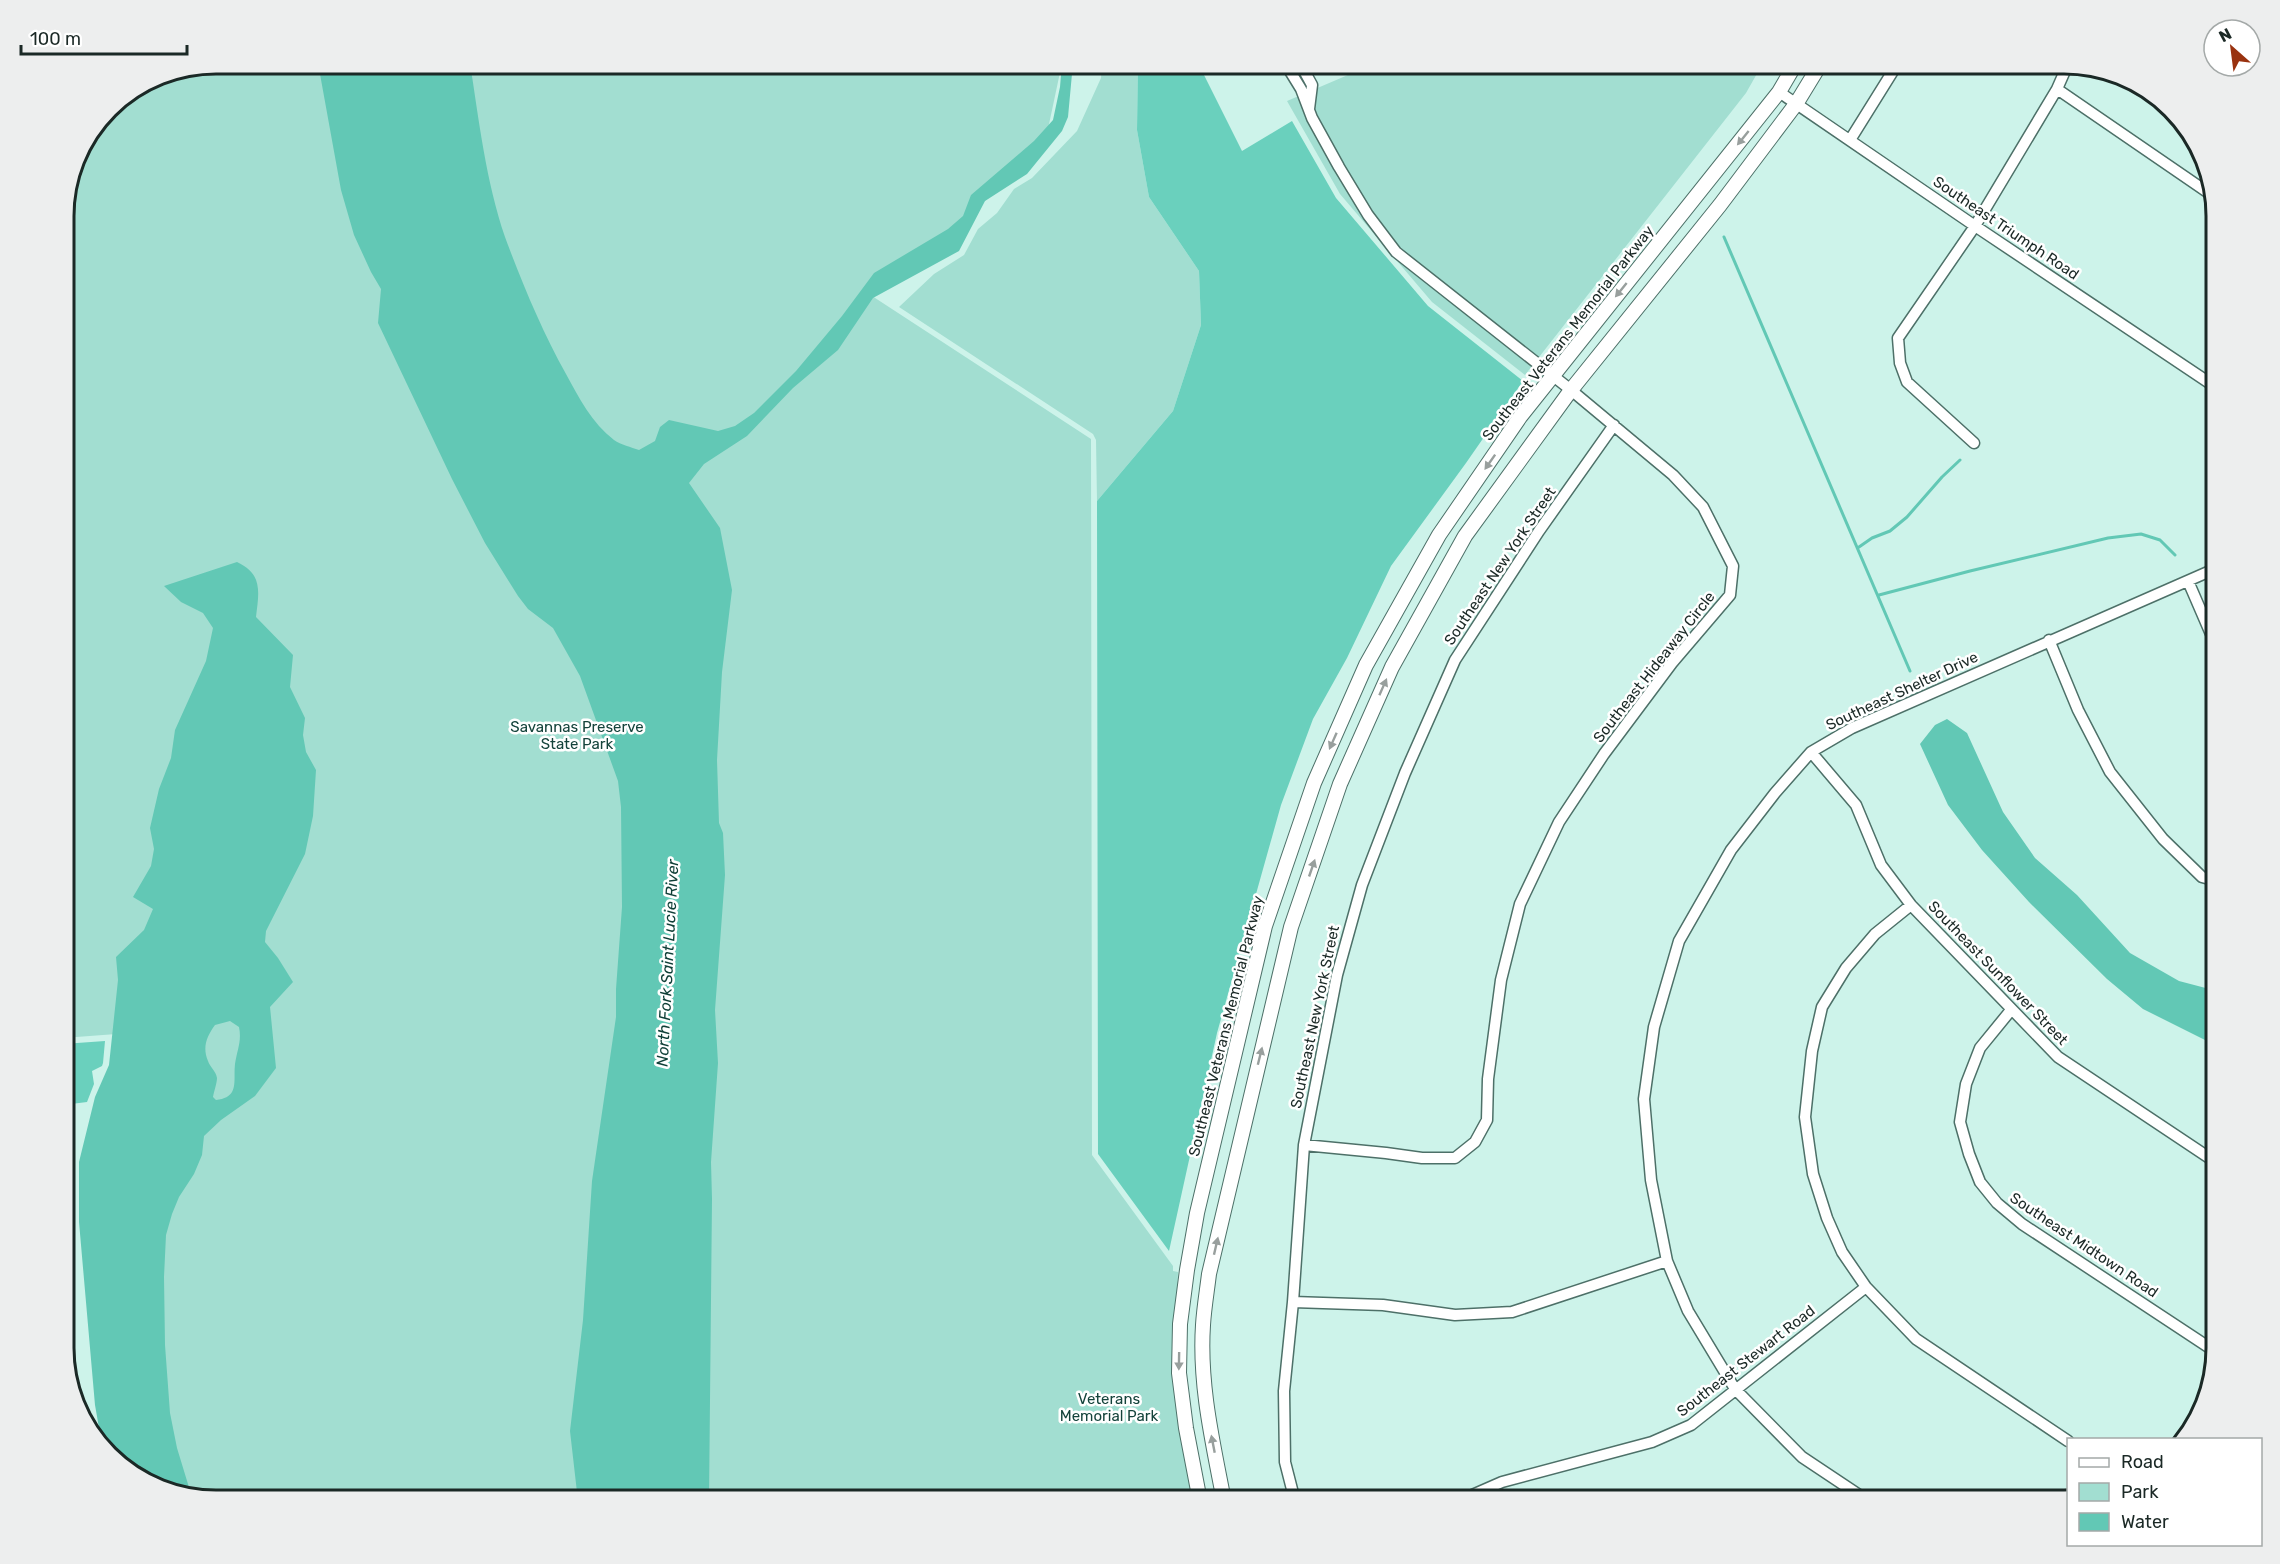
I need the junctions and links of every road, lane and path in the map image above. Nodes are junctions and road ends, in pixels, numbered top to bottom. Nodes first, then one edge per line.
1 (1292, 74) edge
2 (1306, 74) edge
3 (1790, 74) edge
4 (1814, 74) edge
5 (1891, 74) edge
6 (2064, 74) edge
7 (2057, 89) junction
8 (1779, 92) junction
9 (1796, 104) junction
10 (1309, 109) junction
11 (1850, 140) junction
12 (2204, 190) edge
13 (1975, 226) junction
14 (1553, 376) junction
15 (2206, 381) edge
16 (1571, 390) junction
17 (1614, 425) junction
18 (1974, 443) dead end
19 (2206, 573) edge
20 (2188, 580) junction
21 (2206, 622) edge
22 (2049, 640) junction
23 (1811, 752) junction
24 (2206, 878) edge
25 (1911, 905) junction
26 (2011, 1010) junction
27 (1304, 1145) junction
28 (2206, 1156) edge
29 (1667, 1261) junction
30 (1866, 1287) junction
31 (1293, 1302) junction
32 (2206, 1345) edge
33 (1735, 1389) junction
34 (2067, 1440) edge
35 (1198, 1490) edge
36 (1222, 1490) edge
37 (1292, 1490) edge
38 (1484, 1490) edge
39 (1852, 1490) edge

1 - 10 street, Southeast Hideaway Circle
2 - 10 street, Southeast Hideaway Circle
3 - 8 main road, Southeast Veterans Memorial Parkway
4 - 9 main road
5 - 11 street
6 - 7 street
7 - 12 street
7 - 13 street
8 - 9 street, Southeast Triumph Road
8 -> 14 main road, Southeast Veterans Memorial Parkway
9 - 11 street, Southeast Triumph Road
9 - 16 main road
10 - 14 street, Southeast Hideaway Circle
11 - 13 street, Southeast Triumph Road
13 - 15 street, Southeast Triumph Road
13 - 18 street
14 - 16 street, Southeast Hideaway Circle
14 -> 35 main road, Southeast Veterans Memorial Parkway
16 - 17 street, Southeast Hideaway Circle
36 -> 16 main road
17 - 27 street, Southeast New York Street
17 - 27 street, Southeast Hideaway Circle
19 - 20 street, Southeast Shelter Drive
20 - 21 street
20 - 22 street, Southeast Shelter Drive
22 - 23 street, Southeast Shelter Drive
22 - 24 street
23 - 25 street, Southeast Sunflower Street
23 - 29 street, Southeast Shelter Drive
25 - 26 street, Southeast Sunflower Street
25 - 30 street
26 - 28 street, Southeast Sunflower Street
26 - 32 street, Southeast Midtown Road
27 - 31 street, Southeast New York Street
29 - 31 street
29 - 33 street, Southeast Shelter Drive
30 - 33 street, Southeast Stewart Road
30 - 34 street
31 - 37 street, Southeast New York Street
33 - 38 street, Southeast Stewart Road
33 - 39 street, Southeast Shelter Drive

